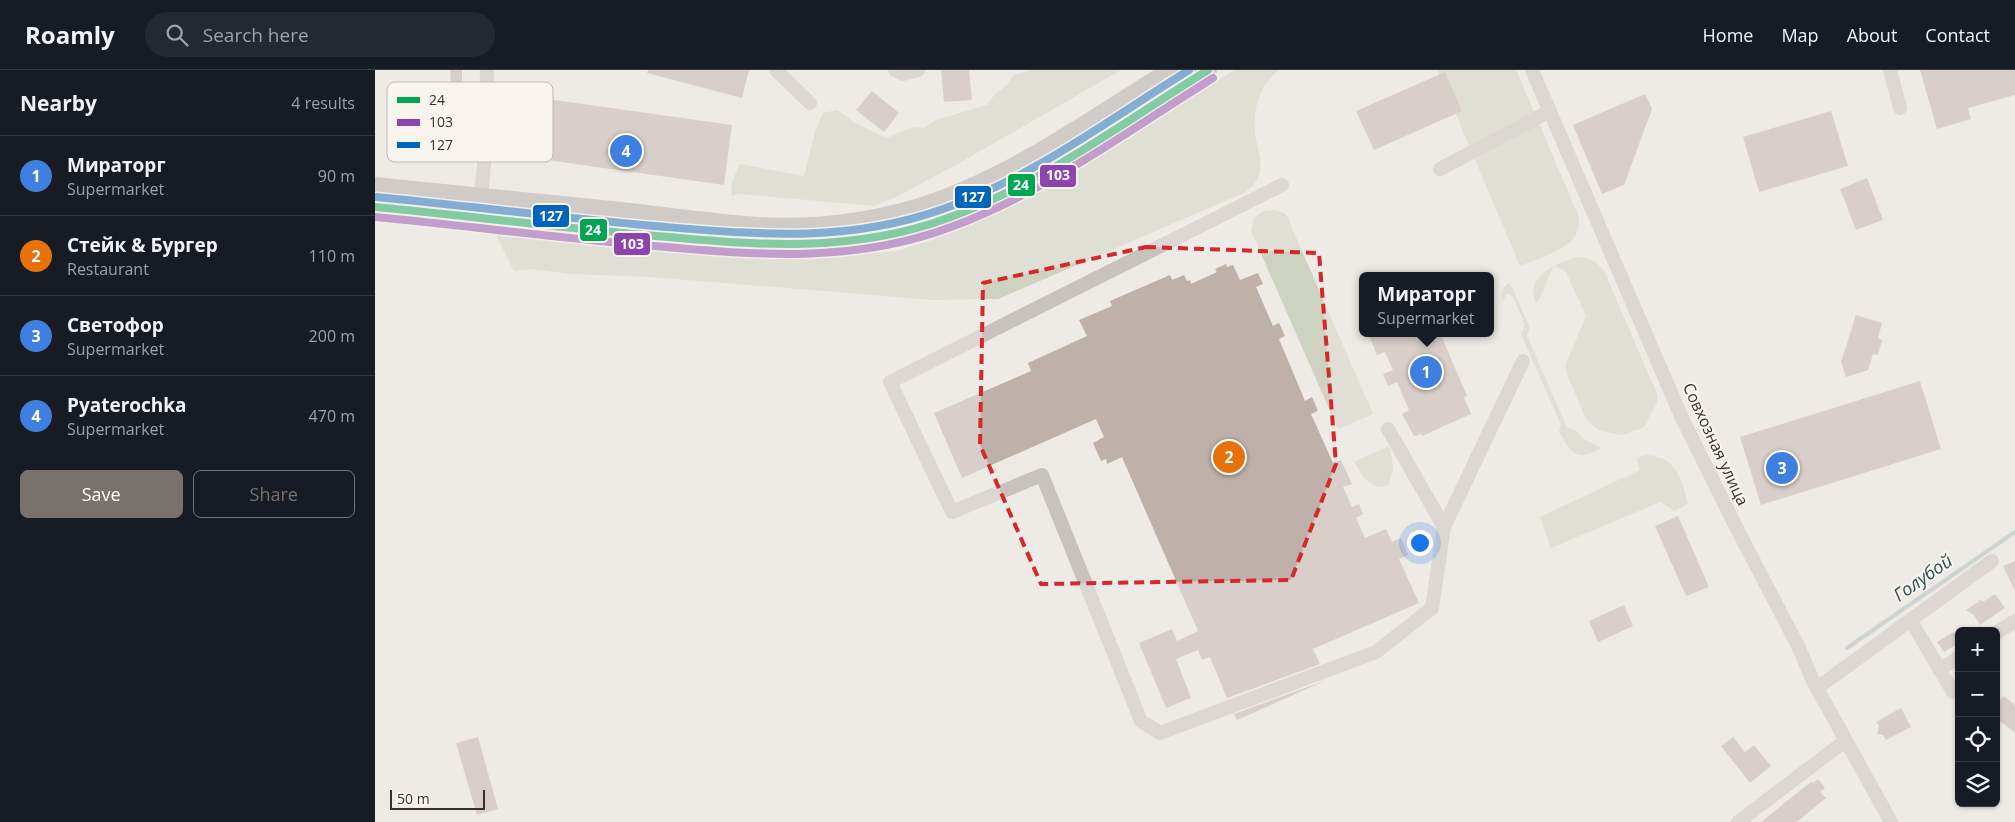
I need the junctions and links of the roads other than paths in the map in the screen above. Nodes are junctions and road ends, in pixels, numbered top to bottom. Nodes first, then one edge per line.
1 (776, 70) edge
2 (895, 70) edge
3 (918, 70) edge
4 (1171, 70) edge
5 (1208, 70) edge
6 (1532, 70) edge
7 (1890, 70) edge
8 (810, 103) dead end
9 (1900, 108) dead end
10 (1550, 111) junction
11 (484, 162) edge
12 (1440, 169) dead end
13 (1282, 185) dead end
14 (375, 186) edge
15 (481, 196) junction
16 (375, 207) edge
17 (479, 218) junction
18 (1523, 361) dead end
19 (1388, 429) dead end
20 (1444, 527) junction
21 (1992, 562) dead end
22 (1911, 621) junction
23 (2015, 621) edge
24 (2000, 630) edge
25 (1955, 660) edge
26 (1939, 670) junction
27 (1817, 688) junction
28 (1953, 692) dead end
29 (1845, 741) junction
30 (1738, 822) edge
31 (1891, 822) edge

1 - 8 street
2 - 3 street
4 - 15 main road
5 - 17 main road
6 - 10 street, Совхозная улица
7 - 9 street
10 - 12 street
10 - 27 street, Совхозная улица
11 - 15 street
13 - 20 street
14 - 15 main road
15 - 17 street
16 - 17 main road
18 - 20 street
19 - 20 street
21 - 22 street
22 - 26 street
22 - 27 street
23 - 24 street
25 - 26 street
26 - 28 street
27 - 29 street, Совхозная улица
29 - 30 street
29 - 31 street, Совхозная улица

